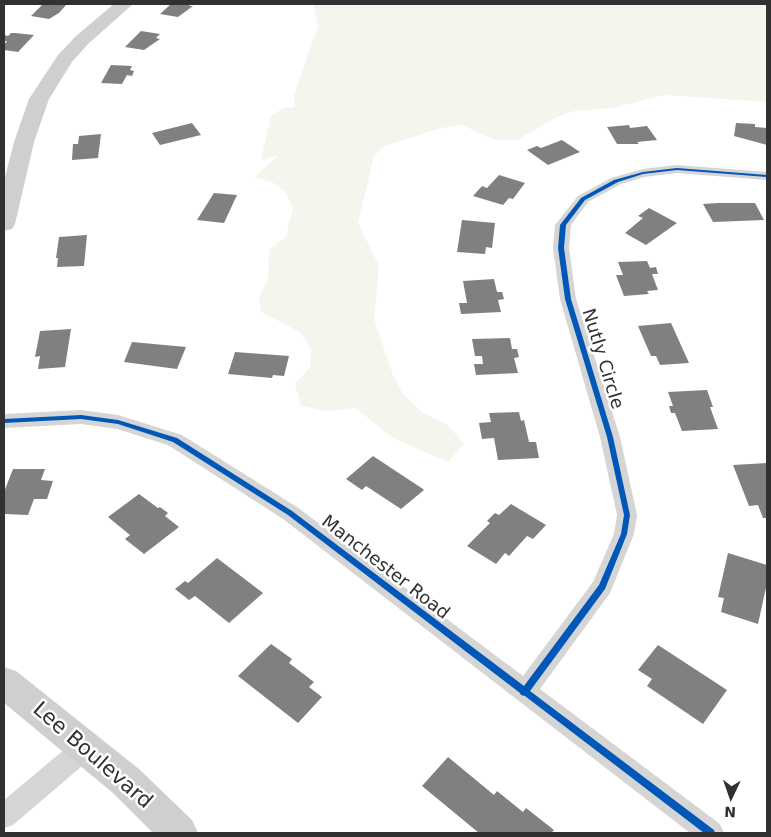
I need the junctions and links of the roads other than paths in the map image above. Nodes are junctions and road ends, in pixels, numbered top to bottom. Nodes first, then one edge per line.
1 (124, 4) edge
2 (767, 176) edge
3 (4, 224) edge
4 (4, 421) edge
5 (4, 682) edge
6 (524, 693) junction
7 (86, 747) junction
8 (4, 816) edge
9 (179, 833) edge
10 (710, 833) edge

1 - 3 street
2 - 6 street, Nutly Circle
4 - 6 street, Manchester Road
5 - 7 street, Lee Boulevard
6 - 10 street, Manchester Road
7 - 8 street
7 - 9 street, Lee Boulevard

